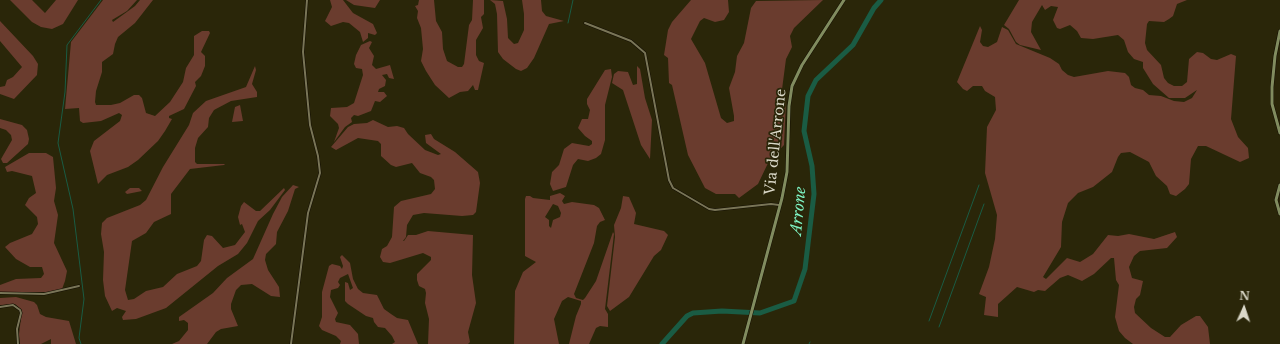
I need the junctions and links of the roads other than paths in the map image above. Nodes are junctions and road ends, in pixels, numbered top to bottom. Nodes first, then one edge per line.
1 (307, 0) edge
2 (844, 0) edge
3 (585, 23) dead end
4 (1280, 32) edge
5 (1280, 133) edge
6 (1280, 185) edge
7 (780, 206) junction
8 (1280, 214) edge
9 (79, 286) dead end
10 (0, 293) edge
11 (0, 307) edge
12 (18, 344) edge
13 (291, 344) edge
14 (743, 344) edge

1 - 13 street
2 - 7 street, Via dell'Arrone
3 - 7 street
4 - 5 street
6 - 8 street
7 - 14 street, Via dell'Arrone
9 - 10 street
11 - 12 street

